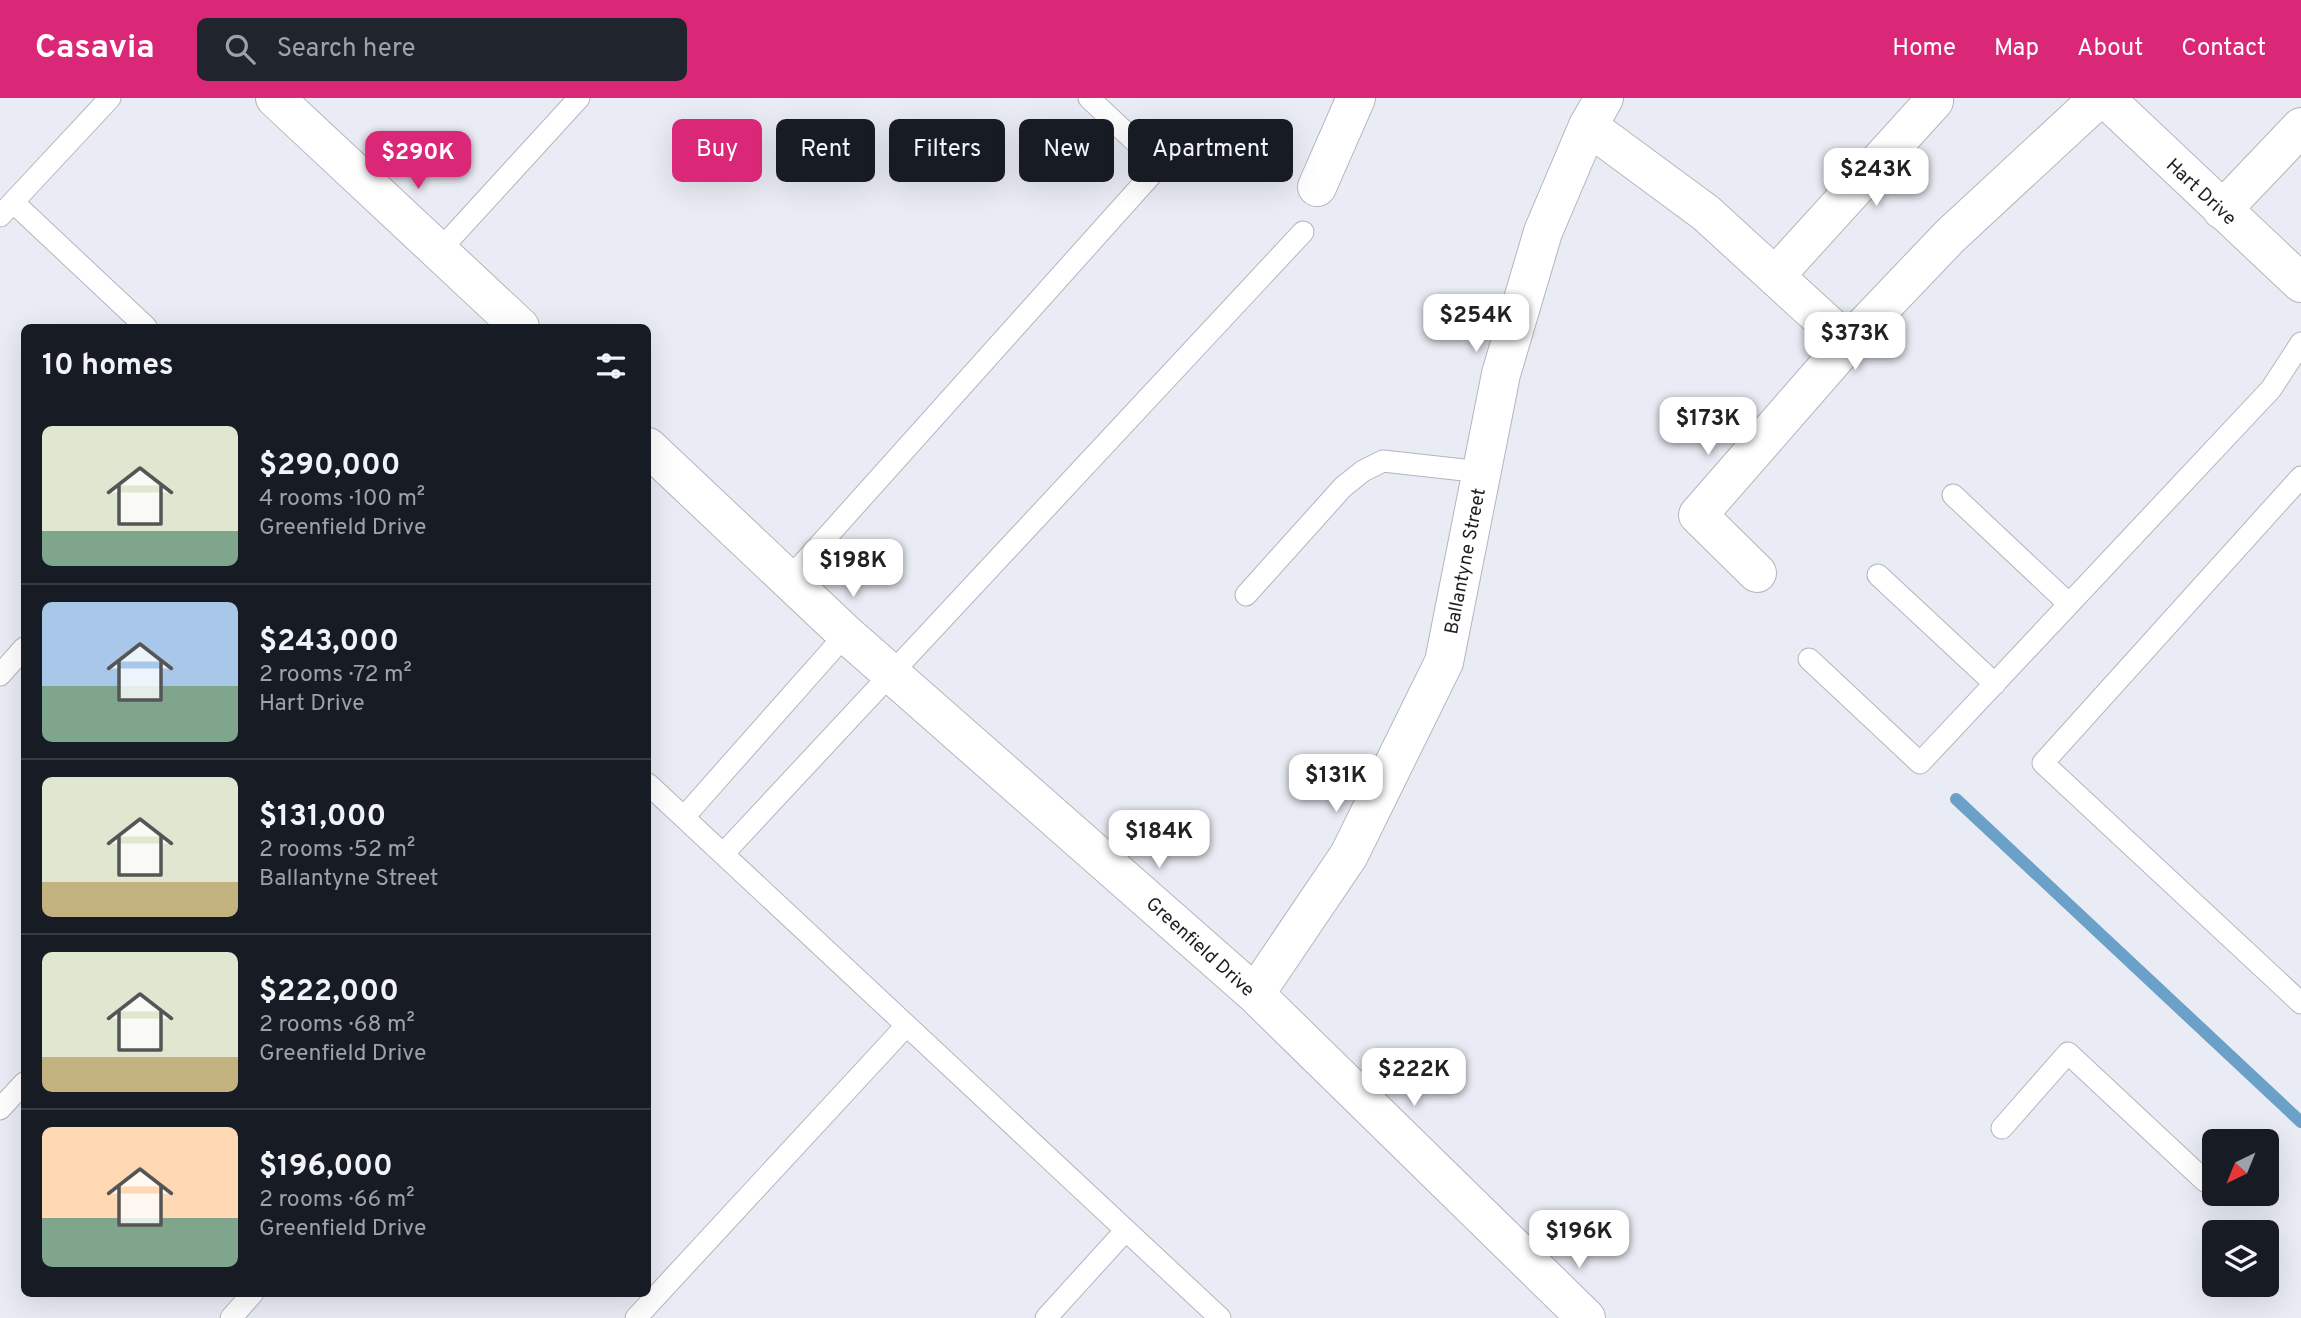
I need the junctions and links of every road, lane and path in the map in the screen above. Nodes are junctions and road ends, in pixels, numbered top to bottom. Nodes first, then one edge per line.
1 (110, 98) edge
2 (275, 98) edge
3 (579, 98) edge
4 (1088, 98) edge
5 (1356, 98) edge
6 (2099, 98) edge
7 (2105, 98) edge
8 (1934, 101) dead end
9 (1596, 112) edge
10 (2301, 127) edge
11 (1317, 187) dead end
12 (6, 209) edge
13 (2222, 211) junction
14 (1303, 232) dead end
15 (439, 251) junction
16 (1775, 276) junction
17 (2301, 283) edge
18 (142, 324) edge
19 (517, 324) edge
20 (1849, 343) junction
21 (2301, 344) edge
22 (651, 450) edge
23 (1482, 472) junction
24 (2301, 477) edge
25 (1953, 495) dead end
26 (1757, 573) dead end
27 (1878, 575) dead end
28 (789, 579) junction
29 (1246, 595) dead end
30 (2069, 604) junction
31 (846, 634) junction
32 (21, 651) edge
33 (1810, 659) dead end
34 (893, 674) junction
35 (0, 675) edge
36 (1995, 684) junction
37 (651, 787) edge
38 (684, 817) junction
39 (723, 854) junction
40 (1255, 994) junction
41 (2301, 1003) edge
42 (906, 1026) junction
43 (21, 1086) edge
44 (0, 1109) edge
45 (2002, 1128) dead end
46 (2202, 1179) edge
47 (1126, 1230) junction
48 (249, 1297) edge
49 (230, 1318) edge
50 (636, 1318) edge
51 (1046, 1318) edge
52 (1220, 1318) edge
53 (1586, 1318) edge

1 - 12 lane
2 - 15 main road
3 - 15 lane
4 - 28 lane
5 - 11 main road
6 - 20 main road
7 - 13 main road, Hart Drive
8 - 16 main road
9 - 16 main road
9 - 23 main road, Ballantyne Street
10 - 13 main road
12 - 18 lane
13 - 17 main road, Hart Drive
14 - 34 lane
15 - 19 main road
16 - 20 main road
20 - 26 main road
21 - 30 lane
22 - 28 main road, Greenfield Drive
23 - 29 lane
23 - 40 main road, Ballantyne Street
24 - 41 lane
25 - 30 lane
27 - 36 lane
28 - 31 main road, Greenfield Drive
30 - 36 lane
31 - 34 main road, Greenfield Drive
31 - 38 lane
32 - 35 lane
33 - 36 lane
34 - 39 lane
34 - 40 main road, Greenfield Drive
37 - 38 lane
38 - 39 lane
39 - 42 lane
40 - 53 main road, Greenfield Drive
42 - 47 lane
42 - 50 lane
43 - 44 lane
45 - 46 lane
47 - 51 lane
47 - 52 lane
48 - 49 lane

